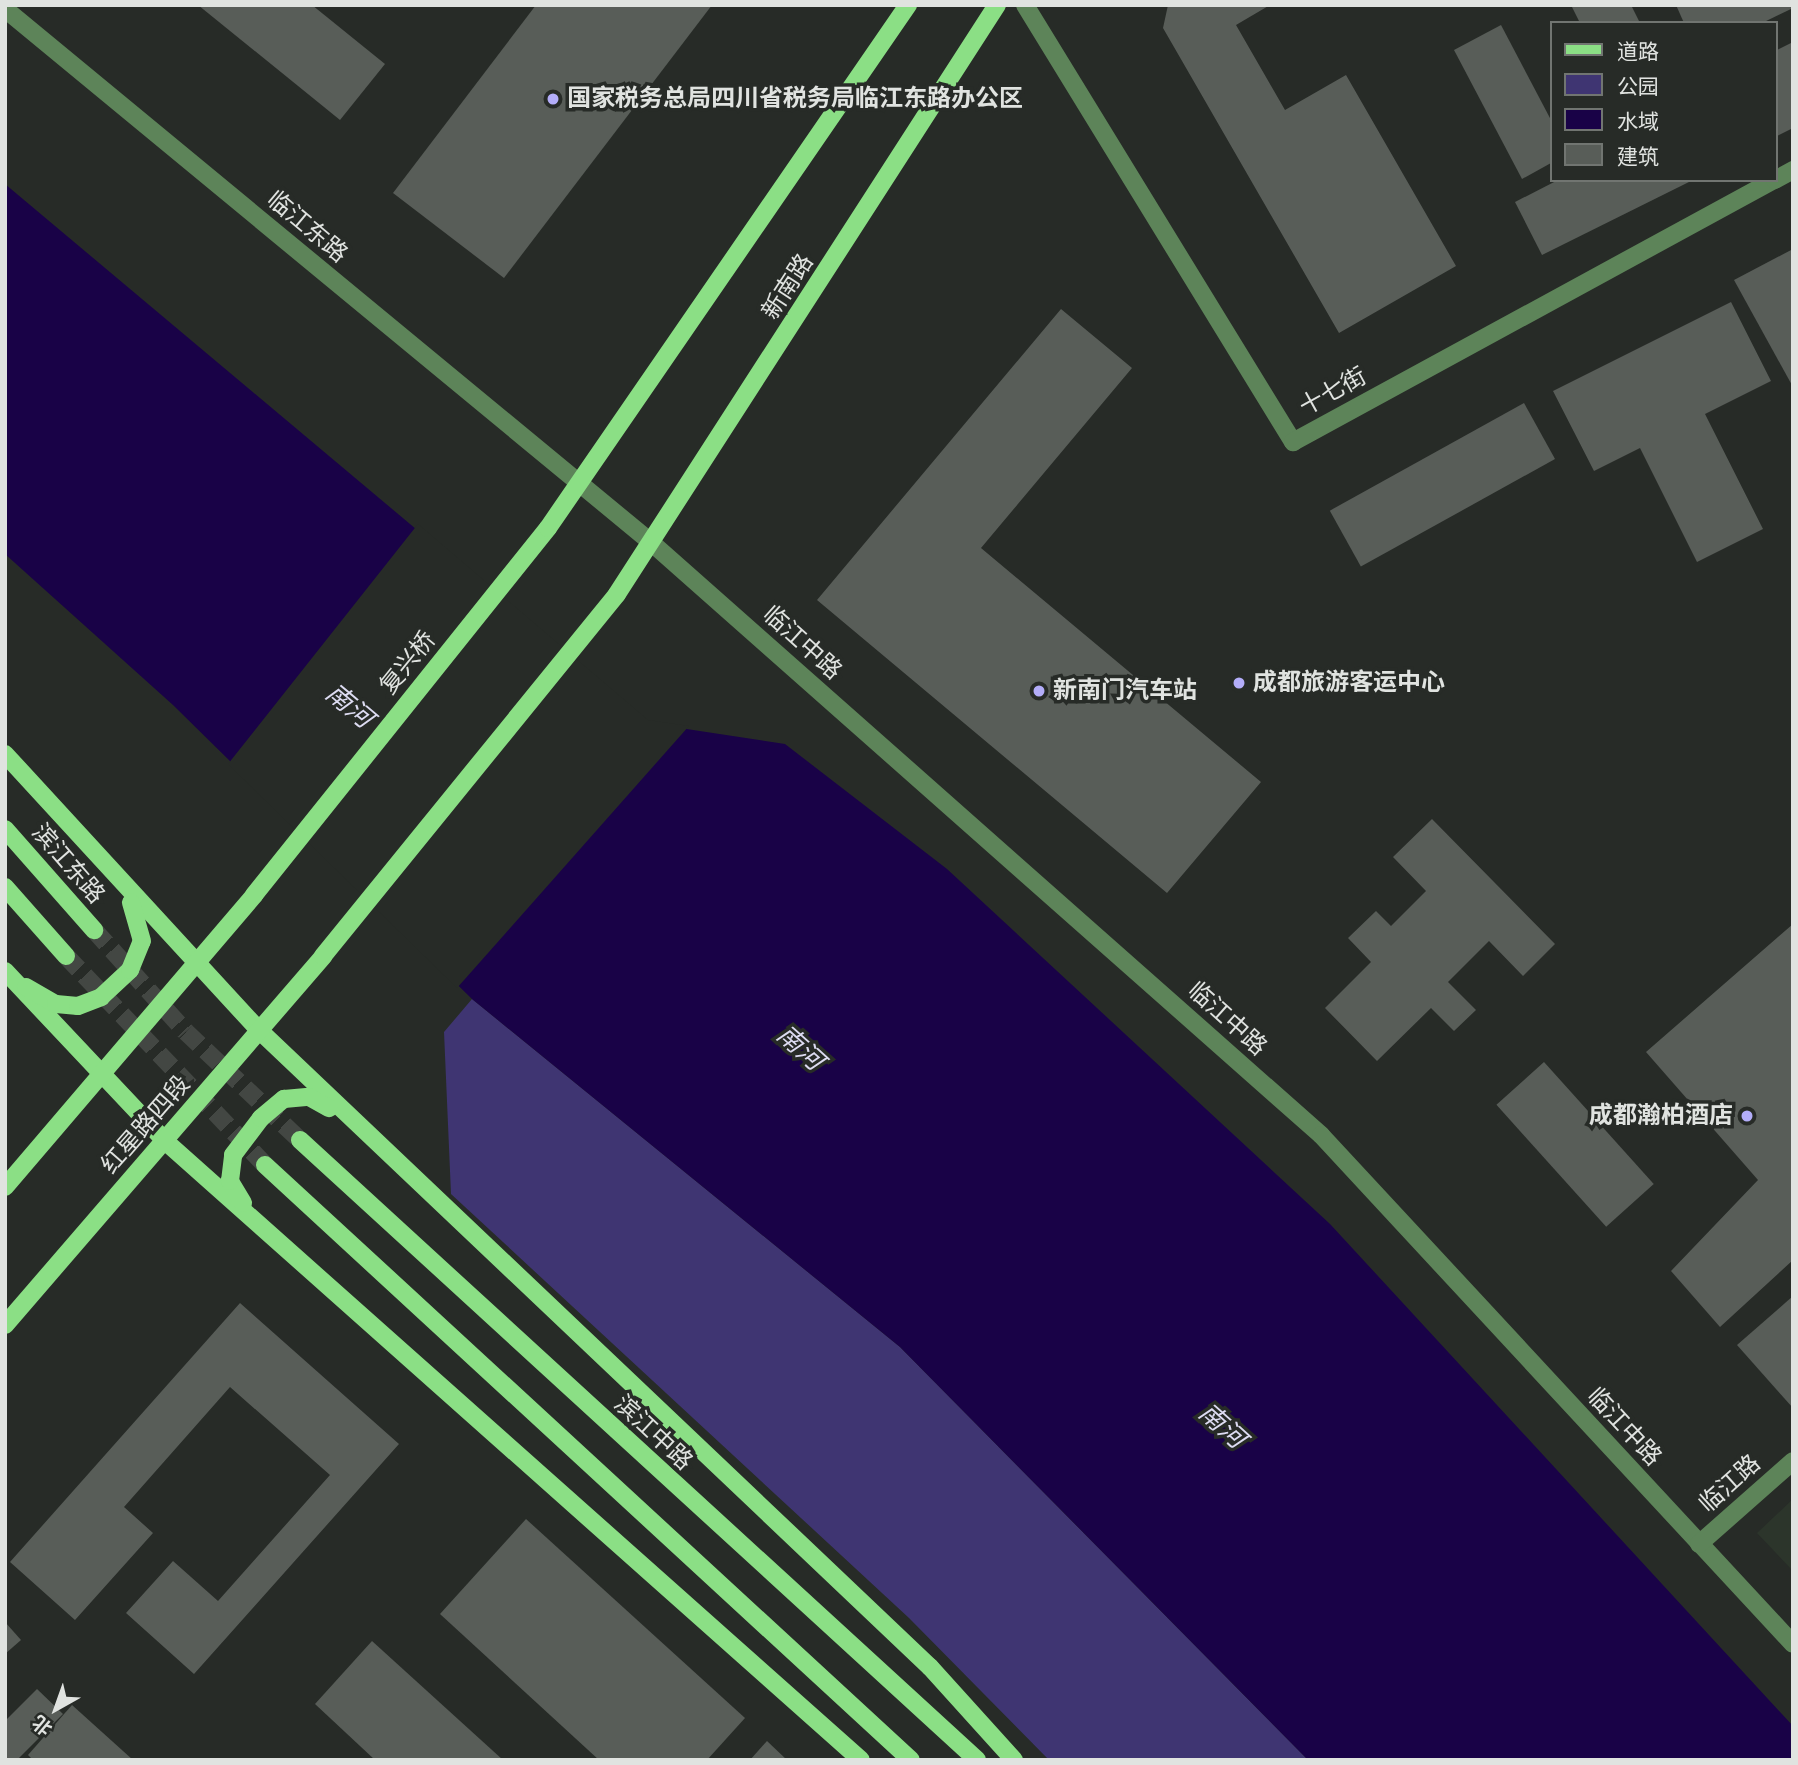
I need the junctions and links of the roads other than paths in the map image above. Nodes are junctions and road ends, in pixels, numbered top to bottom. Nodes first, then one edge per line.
1 (908, 5) edge
2 (997, 5) edge
3 (1025, 5) edge
4 (5, 9) edge
5 (1793, 170) edge
6 (1777, 179) edge
7 (1771, 182) edge
8 (578, 482) junction
9 (653, 544) junction
10 (5, 754) edge
11 (5, 830) edge
12 (5, 887) edge
13 (123, 890) junction
14 (94, 930) tunnel mouth
15 (66, 956) tunnel mouth
16 (323, 956) joint
17 (197, 964) junction
18 (9, 975) edge
19 (260, 1031) junction
20 (101, 1078) junction
21 (350, 1120) junction
22 (300, 1139) tunnel mouth
23 (165, 1141) junction
24 (265, 1165) tunnel mouth
25 (5, 1187) edge
26 (251, 1218) junction
27 (5, 1325) edge
28 (1793, 1461) edge
29 (1699, 1544) junction
30 (1793, 1644) edge
31 (861, 1760) edge
32 (911, 1760) edge
33 (977, 1760) edge
34 (1014, 1760) edge

1 - 8 main road
2 - 9 main road, 新南路
3 - 7 street, 十七街
4 - 8 street, 临江东路
5 - 6 street, 十七街
8 - 9 street, 临江中路
8 - 17 main road, 复兴桥
9 - 16 main road, 新南路
9 - 29 street, 临江中路
10 - 13 main road
11 - 14 main road, 滨江东路
12 - 15 main road
13 - 17 main road
13 - 18 main road
16 - 19 main road, 红星路四段
17 - 19 main road
17 - 20 main road
18 - 20 main road
19 - 21 main road
19 - 23 main road, 红星路四段
20 - 23 main road
20 - 25 main road
21 - 26 main road
21 - 34 main road
22 - 33 main road, 滨江中路
23 - 26 main road
23 - 27 main road, 红星路四段
24 - 32 main road
26 - 31 main road
28 - 29 street, 临江路
29 - 30 street, 临江中路

